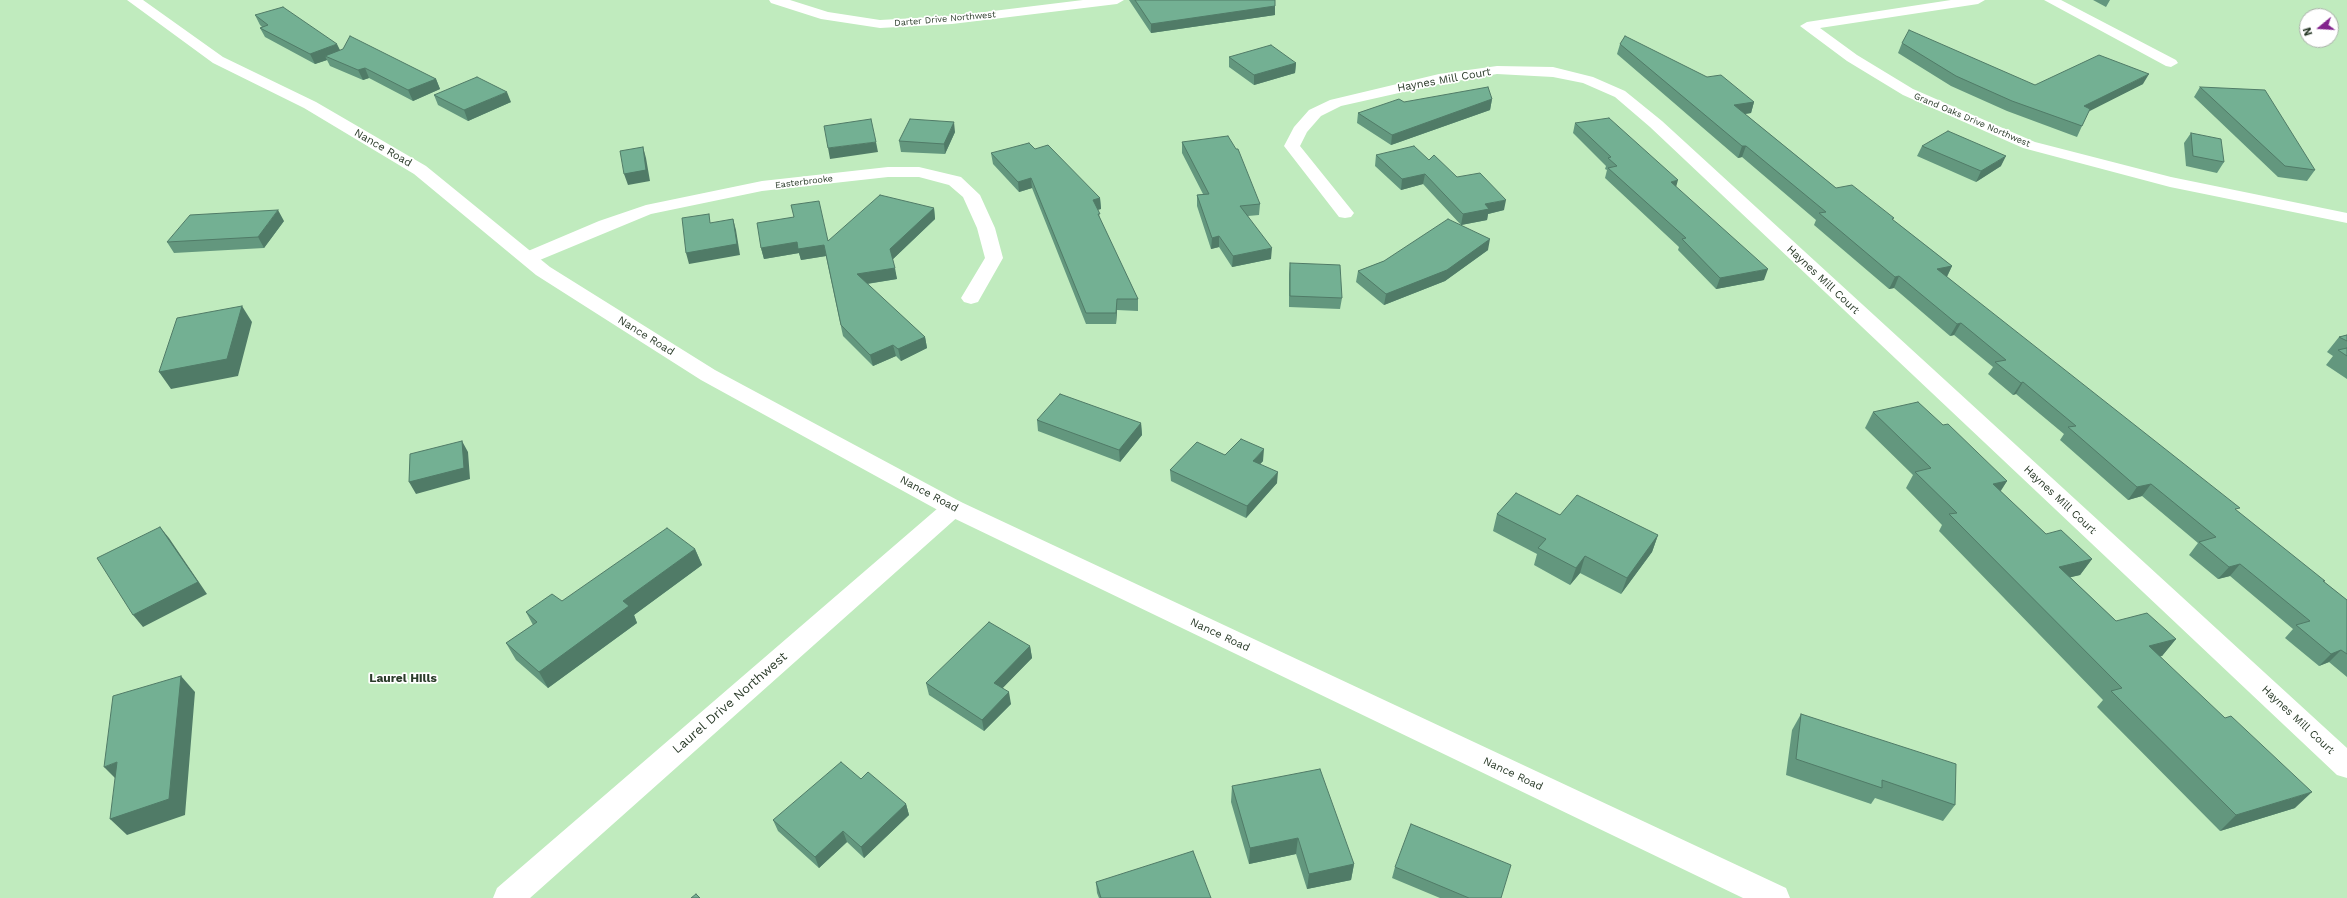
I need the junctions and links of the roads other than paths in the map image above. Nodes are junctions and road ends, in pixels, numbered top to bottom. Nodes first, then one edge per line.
1 (134, 0) edge
2 (776, 0) edge
3 (1117, 0) edge
4 (1978, 0) edge
5 (2051, 0) edge
6 (1084, 2) edge
7 (2171, 63) dead end
8 (1344, 214) dead end
9 (2347, 218) edge
10 (528, 258) junction
11 (971, 298) dead end
12 (953, 508) junction
13 (2347, 766) edge
14 (508, 898) edge
15 (1775, 898) edge

1 - 10 street, Nance Road
2 - 6 street, Darter Drive Northwest
3 - 6 street, Darter Drive Northwest
4 - 9 street, Grand Oaks Drive Northwest
5 - 7 street
8 - 13 street, Haynes Mill Court
10 - 11 street, Easterbrooke
10 - 12 street, Nance Road
12 - 14 street, Laurel Drive Northwest
12 - 15 street, Nance Road

